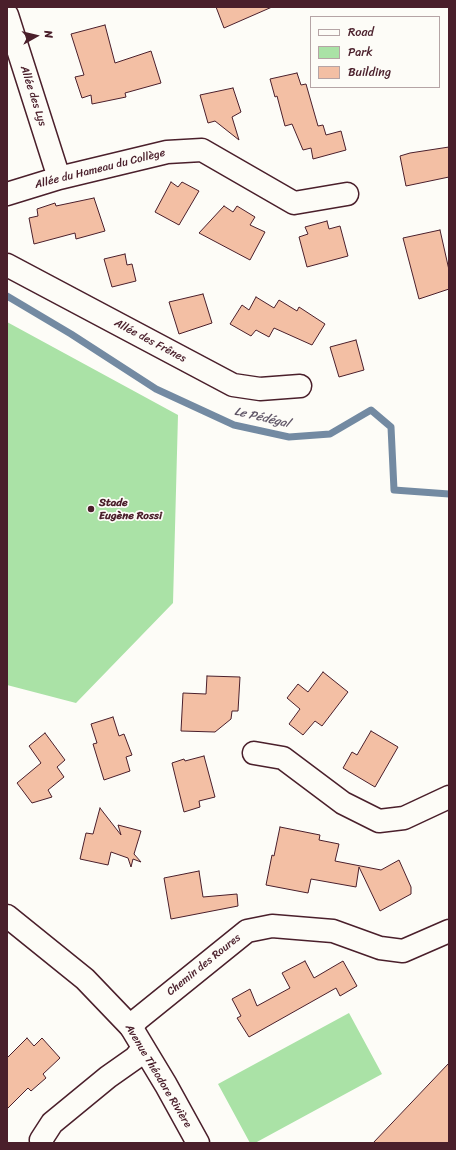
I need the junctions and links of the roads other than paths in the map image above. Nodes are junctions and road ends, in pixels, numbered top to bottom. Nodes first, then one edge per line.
1 (7, 15) edge
2 (59, 178) junction
3 (7, 194) edge
4 (347, 194) dead end
5 (7, 265) edge
6 (300, 386) dead end
7 (254, 753) dead end
8 (449, 797) edge
9 (7, 916) edge
10 (449, 931) edge
11 (131, 1027) junction
12 (143, 1048) junction
13 (42, 1143) edge
14 (198, 1143) edge

1 - 2 street, Allée des Lys
2 - 3 street, Allée du Hameau du Collège
2 - 4 street, Allée du Hameau du Collège
5 - 6 street, Allée des Frênes
7 - 8 street
9 - 11 street, Avenue Théodore Rivière
10 - 11 street, Chemin des Roures
11 - 12 street, Avenue Théodore Rivière
12 - 13 street
12 - 14 street, Avenue Théodore Rivière

